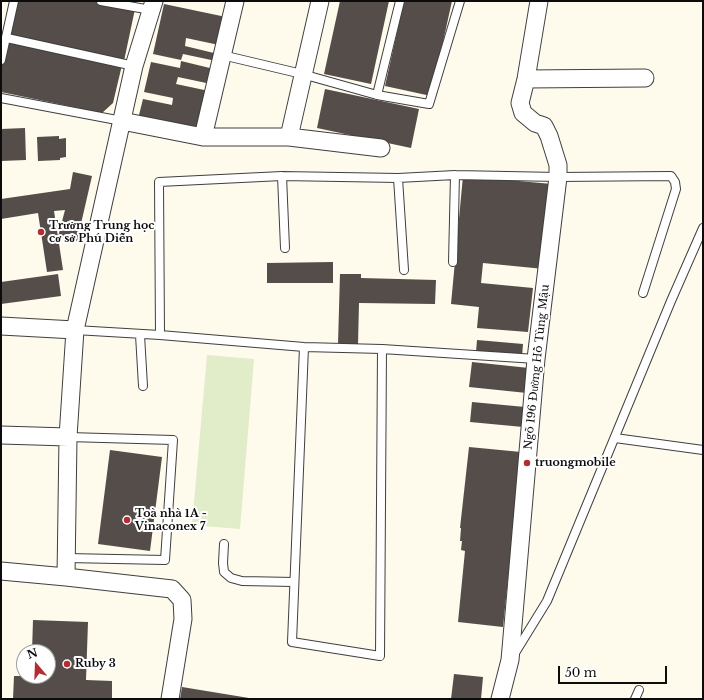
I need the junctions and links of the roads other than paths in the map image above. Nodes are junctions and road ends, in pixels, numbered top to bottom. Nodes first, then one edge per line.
1 (14, 1) edge
2 (101, 1) edge
3 (235, 1) edge
4 (320, 1) edge
5 (400, 1) edge
6 (460, 1) edge
7 (538, 1) edge
8 (152, 6) edge
9 (6, 38) junction
10 (222, 55) junction
11 (1, 60) edge
12 (134, 66) junction
13 (302, 74) junction
14 (645, 78) dead end
15 (526, 79) junction
16 (377, 95) junction
17 (1, 98) edge
18 (122, 121) junction
19 (203, 137) junction
20 (289, 137) junction
21 (381, 148) dead end
22 (557, 166) junction
23 (456, 175) junction
24 (282, 176) junction
25 (398, 178) junction
26 (703, 228) edge
27 (285, 248) dead end
28 (453, 262) dead end
29 (404, 270) dead end
30 (643, 293) dead end
31 (1, 326) edge
32 (75, 330) junction
33 (140, 335) junction
34 (160, 335) junction
35 (304, 347) junction
36 (382, 349) junction
37 (536, 359) junction
38 (143, 386) dead end
39 (1, 435) edge
40 (68, 437) junction
41 (615, 438) junction
42 (703, 450) edge
43 (224, 544) dead end
44 (66, 558) junction
45 (1, 571) edge
46 (66, 577) junction
47 (294, 582) junction
48 (510, 660) junction
49 (639, 690) dead end
50 (170, 699) edge
51 (500, 699) edge
52 (635, 699) edge

1 - 9 lane
2 - 8 lane
3 - 10 street
4 - 13 street
5 - 16 lane
6 - 16 lane
7 - 15 street
8 - 12 street
9 - 11 lane
9 - 12 lane
10 - 13 lane
10 - 19 street
12 - 18 street
13 - 16 lane
13 - 20 street
14 - 15 street
15 - 22 street
17 - 18 lane
18 - 19 street
18 - 32 street
19 - 20 street
20 - 21 street
22 - 23 lane
22 - 30 lane
22 - 37 street, Ngõ 196 Đường Hồ Tùng Mậu
23 - 25 lane
23 - 28 lane
24 - 25 lane
24 - 27 lane
24 - 34 lane
25 - 29 lane
26 - 41 lane
31 - 32 street
32 - 33 lane
32 - 40 street
33 - 34 lane
33 - 38 lane
34 - 35 lane
35 - 36 lane
35 - 47 lane
36 - 37 lane
36 - 47 lane
37 - 48 street, Ngõ 196 Đường Hồ Tùng Mậu
39 - 40 street
40 - 44 street
40 - 44 lane
41 - 42 lane
41 - 48 lane
43 - 47 lane
44 - 46 street
45 - 46 street
46 - 50 street
48 - 51 street, Ngõ 196 Đường Hồ Tùng Mậu
49 - 52 lane

